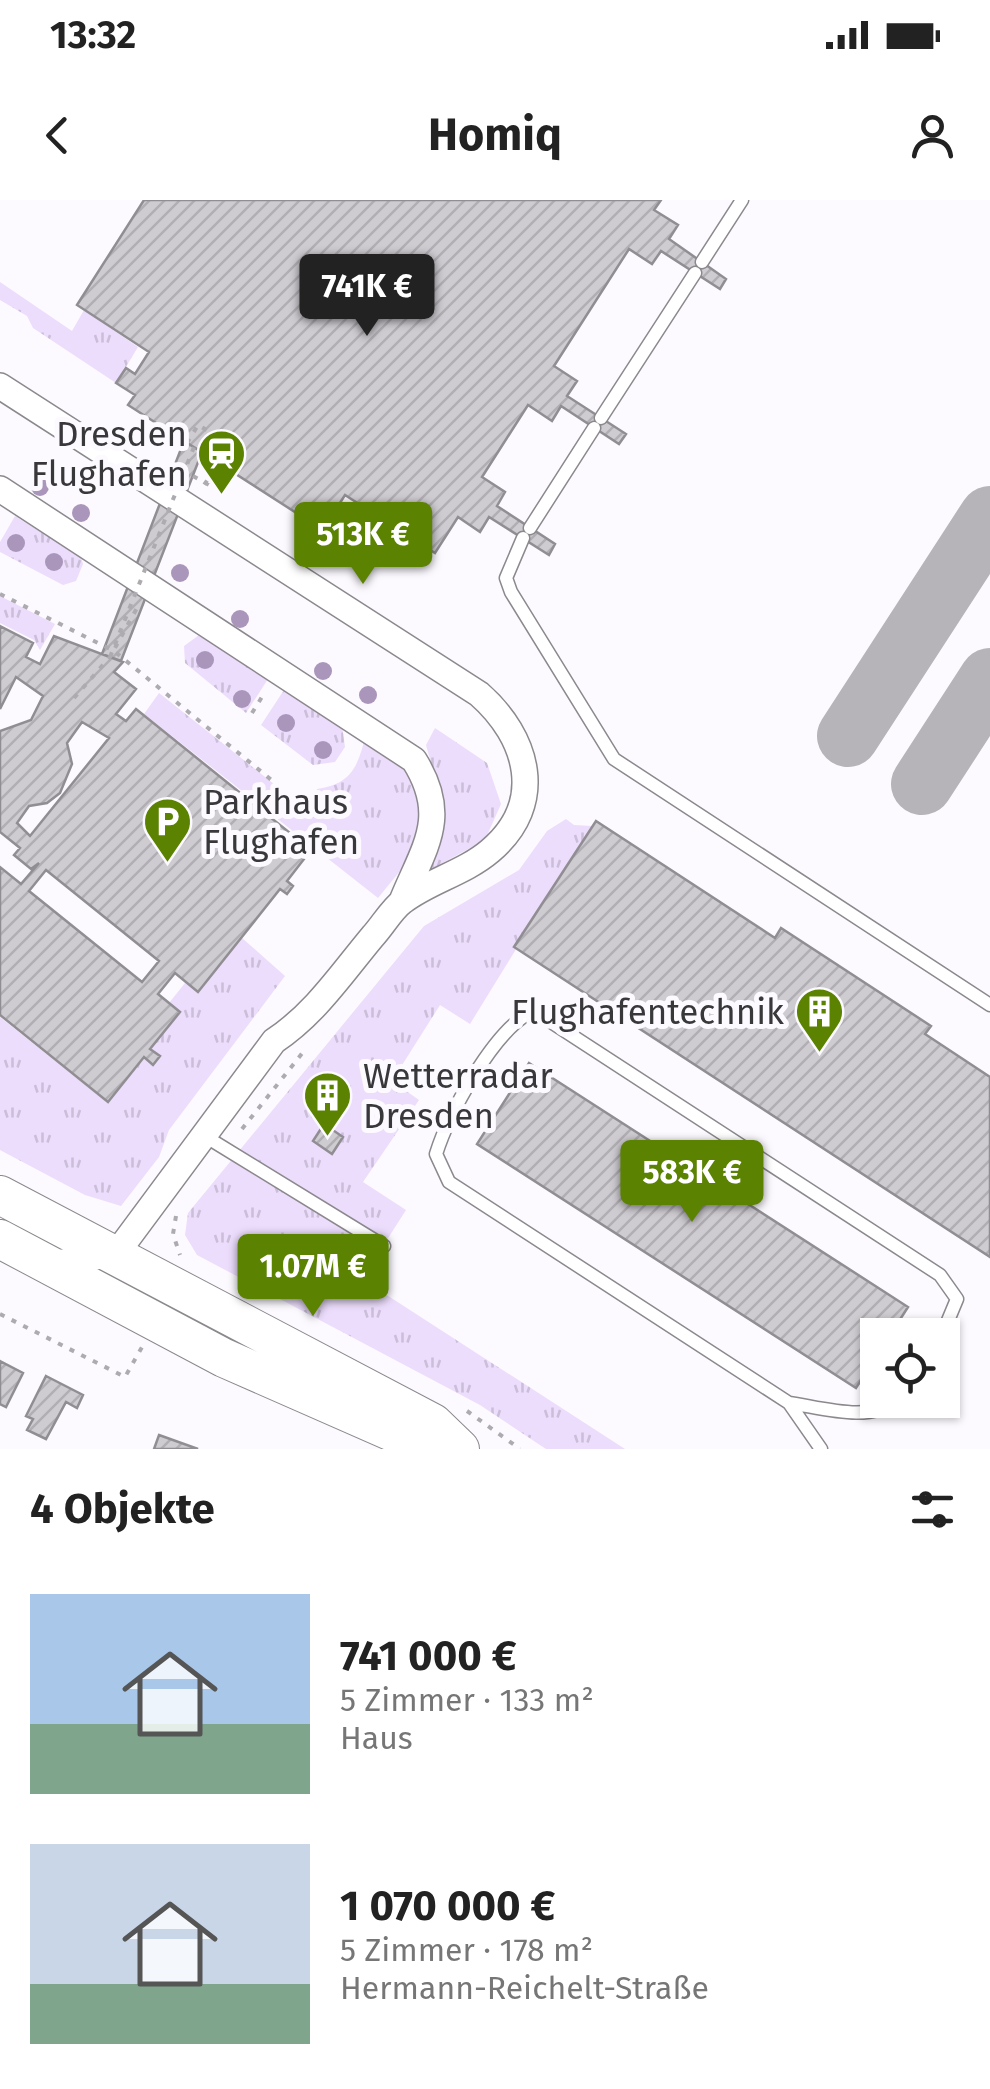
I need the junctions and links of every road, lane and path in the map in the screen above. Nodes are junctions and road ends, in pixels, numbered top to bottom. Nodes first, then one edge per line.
1 (742, 200) edge
2 (0, 386) edge
3 (187, 443) dead end
4 (194, 447) dead end
5 (192, 477) dead end
6 (204, 485) dead end
7 (0, 488) edge
8 (212, 488) dead end
9 (0, 594) edge
10 (142, 599) dead end
11 (114, 650) junction
12 (110, 657) junction
13 (273, 680) dead end
14 (74, 698) dead end
15 (252, 714) dead end
16 (313, 814) dead end
17 (402, 901) junction
18 (990, 1004) edge
19 (310, 1044) dead end
20 (203, 1134) junction
21 (226, 1149) junction
22 (0, 1195) edge
23 (179, 1205) dead end
24 (0, 1239) edge
25 (384, 1246) dead end
26 (116, 1254) junction
27 (185, 1262) dead end
28 (49, 1264) junction
29 (0, 1314) edge
30 (949, 1318) edge
31 (140, 1350) dead end
32 (790, 1403) junction
33 (860, 1412) edge
34 (430, 1449) edge
35 (460, 1449) edge
36 (821, 1449) edge

1 - 18 lane
2 - 17 street
3 - 6 path
4 - 12 path, bridge
5 - 8 path
7 - 17 street
9 - 11 path
10 - 11 path
11 - 12 path
11 - 16 path
12 - 14 path
13 - 15 path
17 - 20 street
19 - 21 path
20 - 21 lane
20 - 26 street
21 - 25 lane
22 - 26 main road
23 - 27 path
24 - 28 main road
26 - 28 street
26 - 35 main road
28 - 34 main road
29 - 31 path
30 - 32 lane
32 - 33 lane
32 - 36 lane

